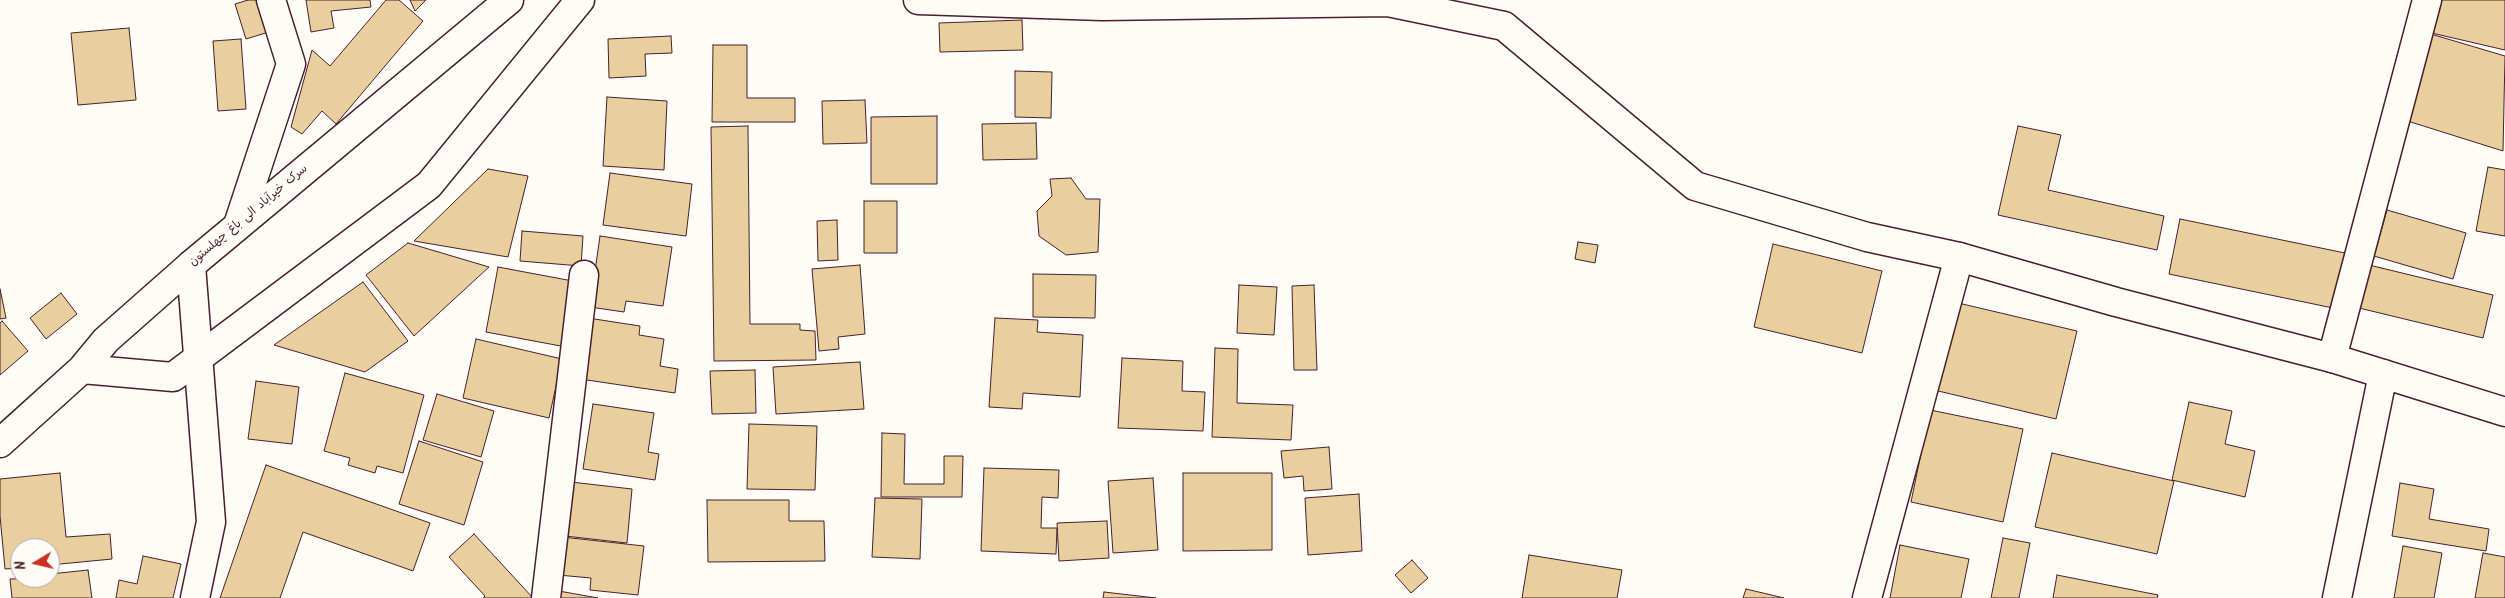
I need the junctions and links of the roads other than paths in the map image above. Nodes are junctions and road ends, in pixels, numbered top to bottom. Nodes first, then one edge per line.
1 (271, 0) edge
2 (509, 0) edge
3 (580, 0) edge
4 (918, 0) edge
5 (2427, 0) edge
6 (238, 225) junction
7 (1959, 257) junction
8 (192, 265) junction
9 (584, 276) dead end
10 (198, 358) junction
11 (2332, 358) junction
12 (82, 369) junction
13 (2383, 374) junction
14 (2505, 412) edge
15 (0, 443) edge
16 (195, 598) edge
17 (546, 598) edge
18 (1867, 598) edge
19 (2338, 598) edge

1 - 6 street
2 - 6 street, سرک خیرآباد الی باغ چهلستون
3 - 10 street
4 - 7 street
5 - 11 street
6 - 8 street, سرک خیرآباد الی باغ چهلستون
7 - 11 street
7 - 18 street
8 - 10 street
8 - 12 street, سرک خیرآباد الی باغ چهلستون
9 - 17 street
10 - 12 street
10 - 16 street
11 - 13 street
12 - 15 street, سرک خیرآباد الی باغ چهلستون
13 - 14 street
13 - 19 street

